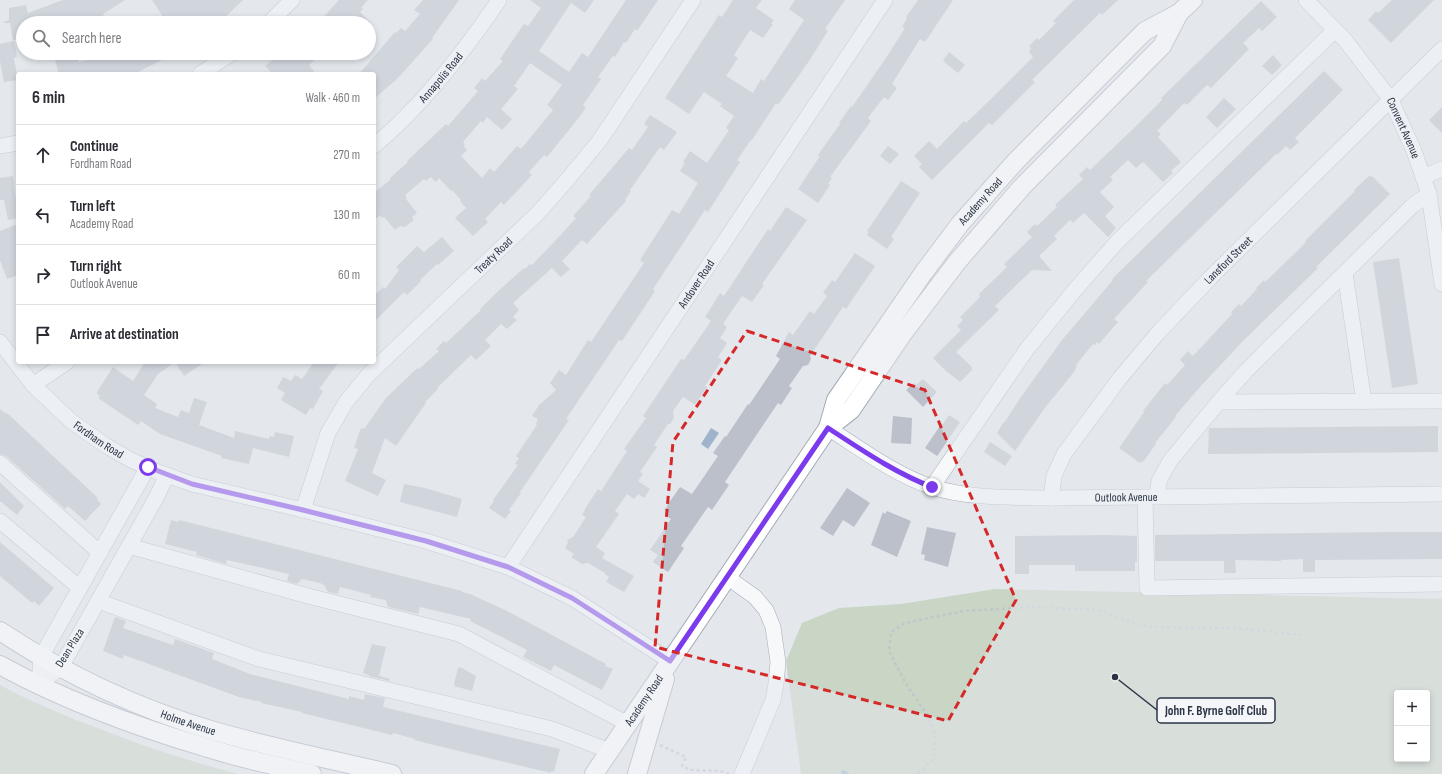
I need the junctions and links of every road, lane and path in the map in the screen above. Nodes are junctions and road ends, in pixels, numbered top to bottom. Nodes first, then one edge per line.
1 (292, 0) edge
2 (499, 0) edge
3 (693, 0) edge
4 (885, 0) edge
5 (1193, 0) edge
6 (1306, 0) edge
7 (276, 16) edge
8 (1335, 30) junction
9 (1442, 49) edge
10 (221, 60) edge
11 (203, 72) edge
12 (1391, 100) junction
13 (16, 143) edge
14 (376, 144) edge
15 (0, 146) edge
16 (1442, 169) edge
17 (1423, 177) junction
18 (1429, 194) junction
19 (1345, 274) junction
20 (1442, 284) edge
21 (0, 342) edge
22 (16, 363) edge
23 (17, 364) edge
24 (64, 364) edge
25 (33, 385) junction
26 (1442, 401) edge
27 (1219, 402) junction
28 (1364, 402) junction
29 (828, 428) junction
30 (0, 463) edge
31 (148, 467) junction
32 (167, 475) junction
33 (932, 487) junction
34 (1442, 494) edge
35 (1151, 497) junction
36 (1051, 498) junction
37 (303, 510) junction
38 (0, 522) edge
39 (129, 546) junction
40 (100, 553) junction
41 (508, 567) junction
42 (727, 577) junction
43 (1442, 584) edge
44 (80, 588) junction
45 (98, 601) junction
46 (0, 631) edge
47 (1302, 635) dead end
48 (42, 657) junction
49 (670, 661) junction
50 (0, 665) edge
51 (61, 667) junction
52 (39, 684) junction
53 (628, 724) junction
54 (658, 745) dead end
55 (610, 751) junction
56 (720, 772) edge
57 (312, 774) edge
58 (392, 774) edge
59 (594, 774) edge
60 (637, 774) edge
61 (729, 774) edge
62 (742, 774) edge
63 (918, 774) edge

1 - 7 street
2 - 14 street, Annapolis Road
3 - 37 street, Treaty Road
4 - 41 street, Andover Road
5 - 29 main road, Academy Road
6 - 8 street, Convent Avenue
8 - 12 street, Convent Avenue
8 - 33 street
9 - 12 street, Lansford Street
10 - 11 street
12 - 17 street, Convent Avenue
12 - 36 street, Lansford Street
13 - 15 street
16 - 17 street
17 - 18 street, Convent Avenue
18 - 19 street
18 - 20 street, Convent Avenue
19 - 27 street
19 - 28 street
21 - 22 street, Fordham Road
23 - 25 street, Fordham Road
24 - 25 street
25 - 31 street, Fordham Road
26 - 28 street
27 - 28 street
27 - 35 street
29 - 33 street, Outlook Avenue
29 - 42 main road, Academy Road
30 - 40 street
31 - 32 street, Fordham Road
31 - 40 street, Dean Plaza
32 - 37 street, Fordham Road
32 - 39 street, Dean Plaza
33 - 36 street, Outlook Avenue
34 - 35 street, Outlook Avenue
35 - 36 street, Outlook Avenue
35 - 43 street
37 - 41 street, Fordham Road
38 - 44 street
39 - 45 street, Dean Plaza
39 - 53 street
40 - 44 street, Dean Plaza
41 - 49 street, Fordham Road
42 - 49 main road, Academy Road
42 - 62 street
44 - 48 street, Dean Plaza
45 - 51 street, Dean Plaza
45 - 55 street
46 - 48 main road, Holme Avenue
47 - 63 path
48 - 51 main road, Holme Avenue
48 - 52 street, Dean Plaza
49 - 53 main road, Academy Road
49 - 60 main road
50 - 52 main road, Holme Avenue
51 - 52 street, Dean Plaza
51 - 58 main road, Holme Avenue
52 - 57 main road, Holme Avenue
53 - 55 main road, Academy Road
54 - 56 path
55 - 59 main road, Academy Road
56 - 61 path

